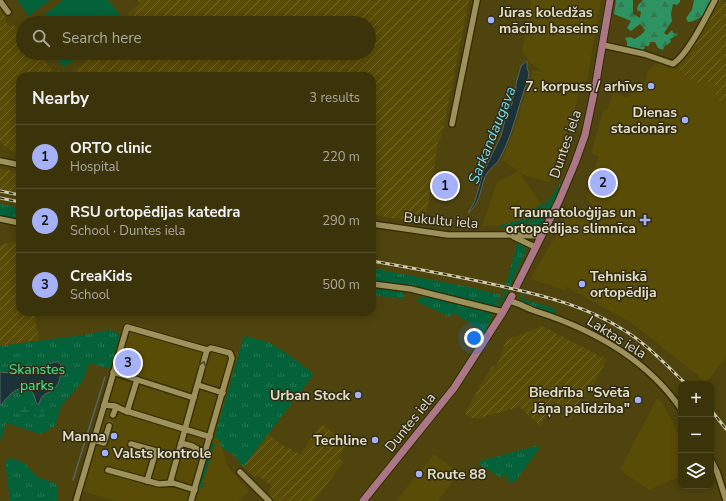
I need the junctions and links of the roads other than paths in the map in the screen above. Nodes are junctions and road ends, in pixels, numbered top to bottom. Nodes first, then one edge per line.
1 (477, 0) edge
2 (610, 0) edge
3 (715, 0) edge
4 (0, 2) edge
5 (8, 12) dead end
6 (603, 45) junction
7 (452, 124) dead end
8 (0, 161) edge
9 (16, 164) edge
10 (0, 219) edge
11 (16, 222) edge
12 (376, 225) edge
13 (508, 235) junction
14 (540, 236) junction
15 (535, 247) junction
16 (376, 285) edge
17 (516, 287) dead end
18 (510, 299) joint
19 (503, 312) junction
20 (208, 350) junction
21 (113, 372) junction
22 (137, 380) junction
23 (198, 385) junction
24 (223, 393) junction
25 (194, 398) junction
26 (106, 405) junction
27 (678, 405) edge
28 (125, 411) junction
29 (109, 426) tunnel mouth
30 (185, 429) junction
31 (210, 436) junction
32 (94, 440) junction
33 (181, 443) junction
34 (131, 444) dead end
35 (206, 454) junction
36 (714, 466) edge
37 (108, 470) dead end
38 (240, 472) dead end
39 (147, 481) junction
40 (170, 483) junction
41 (195, 490) junction
42 (726, 500) edge
43 (76, 501) edge
44 (191, 501) edge
45 (269, 501) edge
46 (363, 501) edge

1 - 7 street
2 - 6 main road, Duntes iela
3 - 6 street
4 - 5 street
6 - 14 main road, Duntes iela
8 - 9 street
10 - 11 street
12 - 13 street, Bukultu iela
13 - 14 street, Bukultu iela
13 - 15 street, Bukultu iela
14 - 15 main road, Duntes iela
15 - 17 main road, Duntes iela
16 - 19 street
18 - 19 main road, Duntes iela
18 - 27 street, Laktas iela
19 - 46 main road, Duntes iela
20 - 21 street
23 -> 20 street
20 - 24 street
21 - 22 street
21 - 26 street
22 - 25 street
22 - 28 street
23 - 24 street
23 - 25 street
24 - 31 street
25 - 30 street
26 - 28 street
26 - 28 street
26 - 32 street
28 - 30 street
29 - 32 street
30 - 31 street
30 - 33 street
31 - 35 street
32 - 43 street
33 - 35 street
33 - 40 street
34 - 39 street
35 - 41 street
36 - 42 street
37 - 39 street
38 - 45 street
39 - 40 street
40 - 41 street
41 - 44 street

